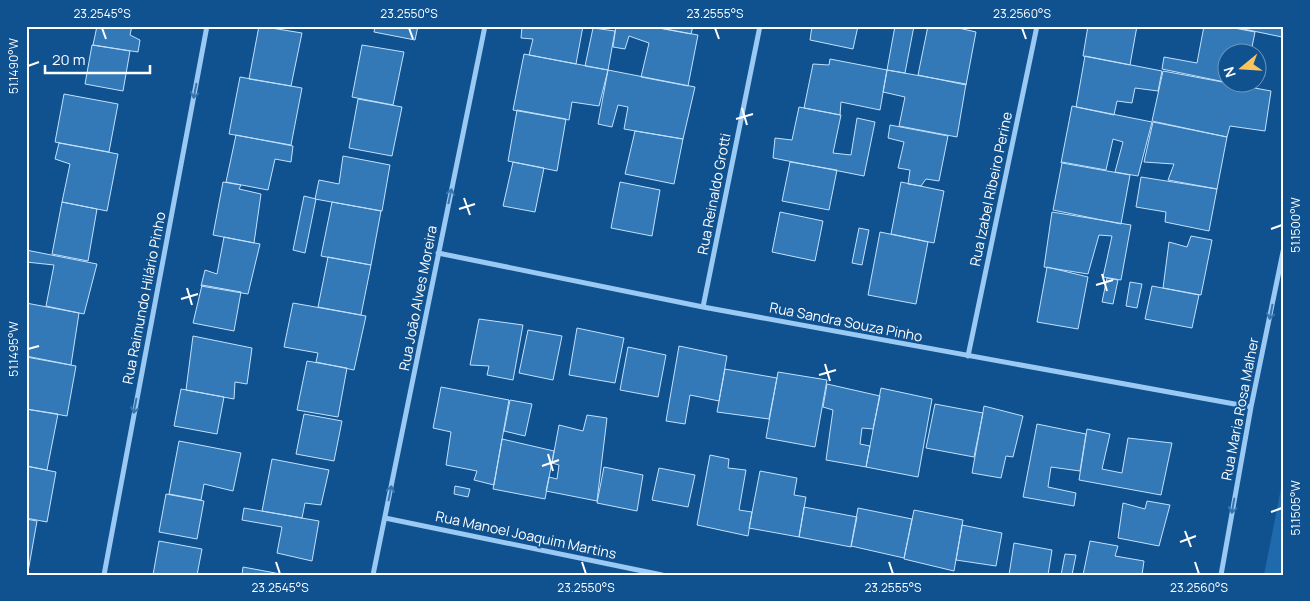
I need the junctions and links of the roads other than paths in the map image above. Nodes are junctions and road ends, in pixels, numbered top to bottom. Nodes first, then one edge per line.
1 (207, 26) edge
2 (485, 26) edge
3 (760, 26) edge
4 (1037, 26) edge
5 (1284, 248) edge
6 (438, 253) junction
7 (703, 307) junction
8 (968, 356) junction
9 (1251, 407) junction
10 (385, 518) junction
11 (104, 575) edge
12 (373, 575) edge
13 (662, 575) edge
14 (1220, 575) edge

1 -> 11 street, Rua Raimundo Hilário Pinho
6 -> 2 street, Rua João Alves Moreira
3 - 7 street, Rua Reinaldo Grotti
4 - 8 street, Rua Izabel Ribeiro Perine
5 -> 9 street, Rua Maria Rosa Malher
6 - 7 street, Rua Sandra Souza Pinho
10 -> 6 street, Rua João Alves Moreira
7 - 8 street, Rua Sandra Souza Pinho
8 - 9 street, Rua Sandra Souza Pinho
9 -> 14 street, Rua Maria Rosa Malher
10 - 12 street, Rua João Alves Moreira
10 - 13 street, Rua Manoel Joaquim Martins

